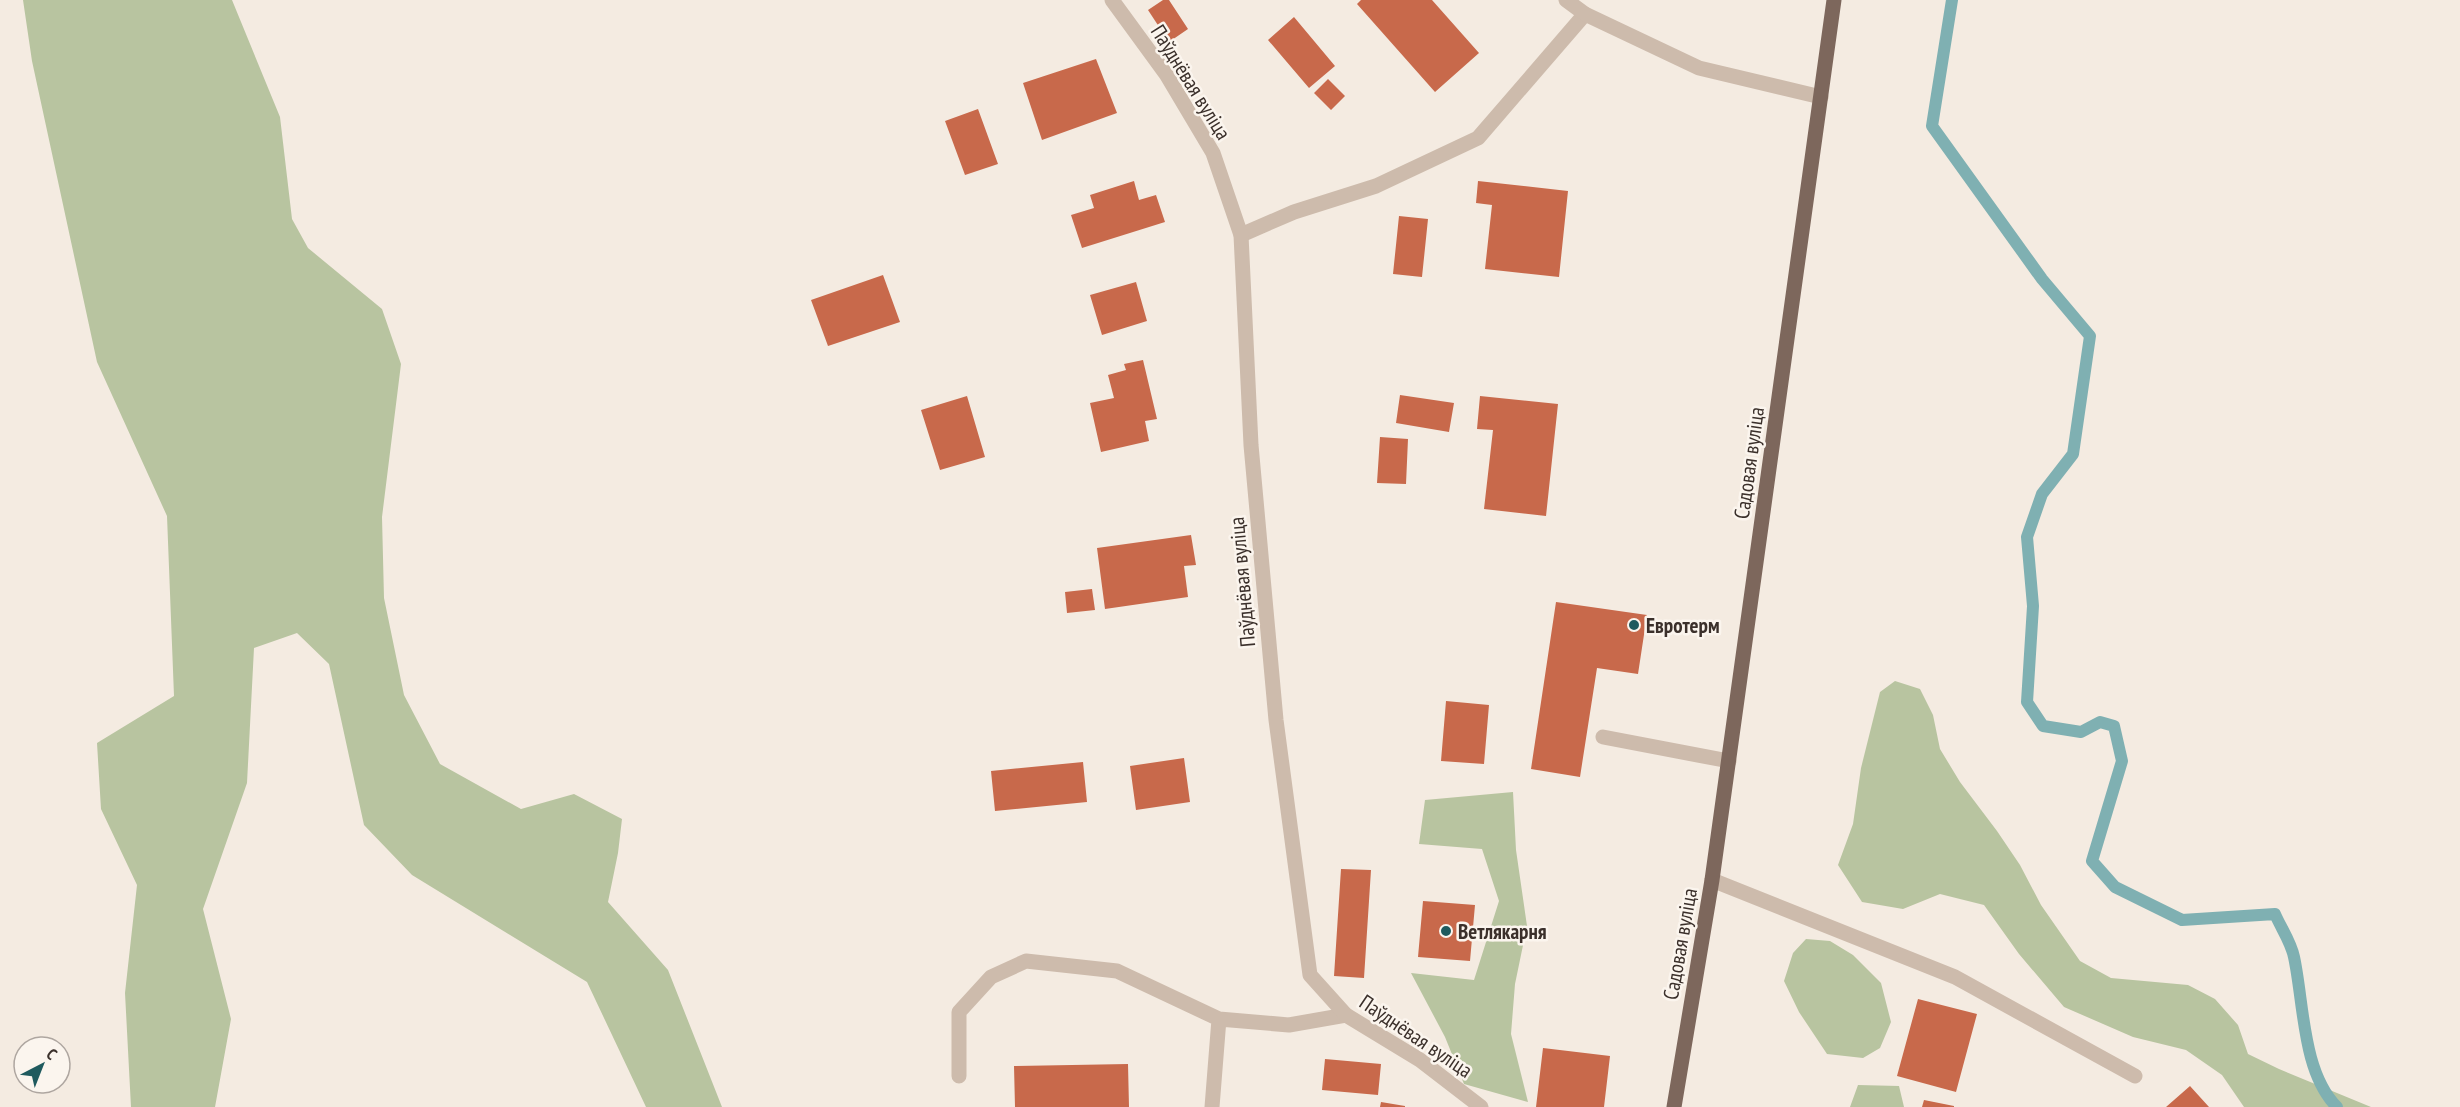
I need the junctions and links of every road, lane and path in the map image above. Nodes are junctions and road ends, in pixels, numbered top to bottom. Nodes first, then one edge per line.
1 (1112, 0) edge
2 (1566, 0) edge
3 (1834, 0) edge
4 (1585, 14) junction
5 (1821, 97) junction
6 (1240, 235) junction
7 (1603, 737) dead end
8 (1729, 761) junction
9 (1712, 880) junction
10 (1346, 1016) junction
11 (1219, 1019) junction
12 (959, 1076) dead end
13 (2135, 1076) dead end
14 (1212, 1107) edge
15 (1481, 1107) edge
16 (1674, 1107) edge

1 - 6 street, Паўднёвая вуліца
2 - 4 street
3 - 5 main road, Садовая вуліца
4 - 5 street
4 - 6 street
5 - 8 main road, Садовая вуліца
6 - 10 street, Паўднёвая вуліца
7 - 8 street
8 - 9 main road, Садовая вуліца
9 - 13 street
9 - 16 main road, Садовая вуліца
10 - 11 street
10 - 15 street, Паўднёвая вуліца
11 - 12 street
11 - 14 street

